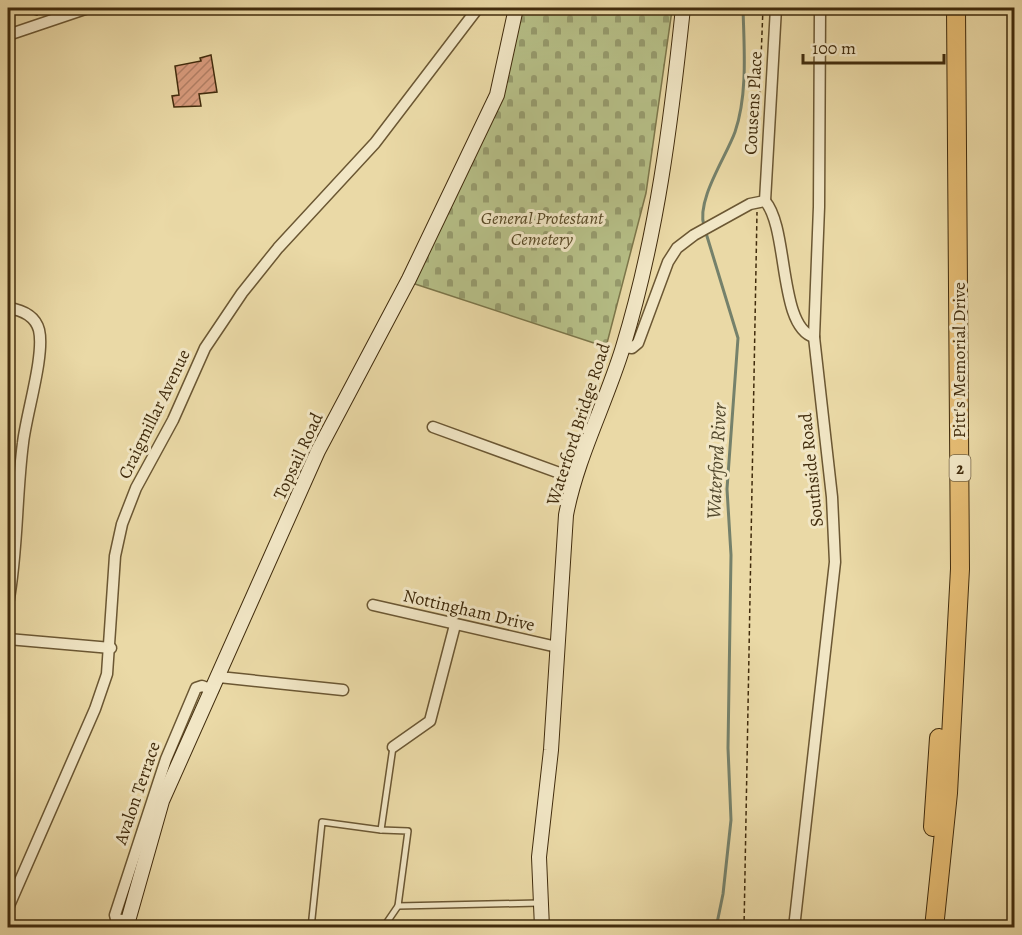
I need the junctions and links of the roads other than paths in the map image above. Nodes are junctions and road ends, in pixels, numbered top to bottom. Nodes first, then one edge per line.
1 (88, 8) edge
2 (478, 8) edge
3 (516, 8) edge
4 (683, 8) edge
5 (776, 8) edge
6 (820, 8) edge
7 (943, 8) edge
8 (956, 8) edge
9 (8, 34) edge
10 (765, 201) junction
11 (8, 308) edge
12 (814, 336) junction
13 (623, 347) junction
14 (433, 427) dead end
15 (576, 479) junction
16 (8, 604) edge
17 (373, 605) dead end
18 (455, 624) junction
19 (8, 639) edge
20 (557, 647) junction
21 (111, 648) junction
22 (216, 683) junction
23 (343, 690) dead end
24 (393, 747) joint
25 (381, 830) junction
26 (541, 903) junction
27 (8, 905) edge
28 (398, 906) junction
29 (127, 924) edge
30 (310, 927) edge
31 (383, 927) edge
32 (542, 927) edge
33 (794, 927) edge
34 (923, 927) edge
35 (934, 927) edge

1 - 9 street
2 - 21 street, Craigmillar Avenue
3 - 22 street, Topsail Road
4 - 13 street, Waterford Bridge Road
5 - 10 street, Cousens Place
6 - 12 street, Southside Road
7 - 34 highway, Pitt's Memorial Drive / 2
8 - 35 highway, Pitt's Memorial Drive / 2
10 - 12 street
10 - 13 street
11 - 16 street
12 - 33 street, Southside Road
13 - 15 street, Waterford Bridge Road
14 - 15 street
15 - 20 street, Waterford Bridge Road
17 - 18 street, Nottingham Drive
18 - 20 street, Nottingham Drive
18 - 24 street
19 - 21 street
20 - 26 street, Waterford Bridge Road
21 - 27 street, Craigmillar Avenue
22 - 23 street
22 - 29 street, Topsail Road
24 - 25 lane
25 - 28 lane
25 - 30 lane
26 - 28 lane
26 - 32 street, Waterford Bridge Road
28 - 31 lane

